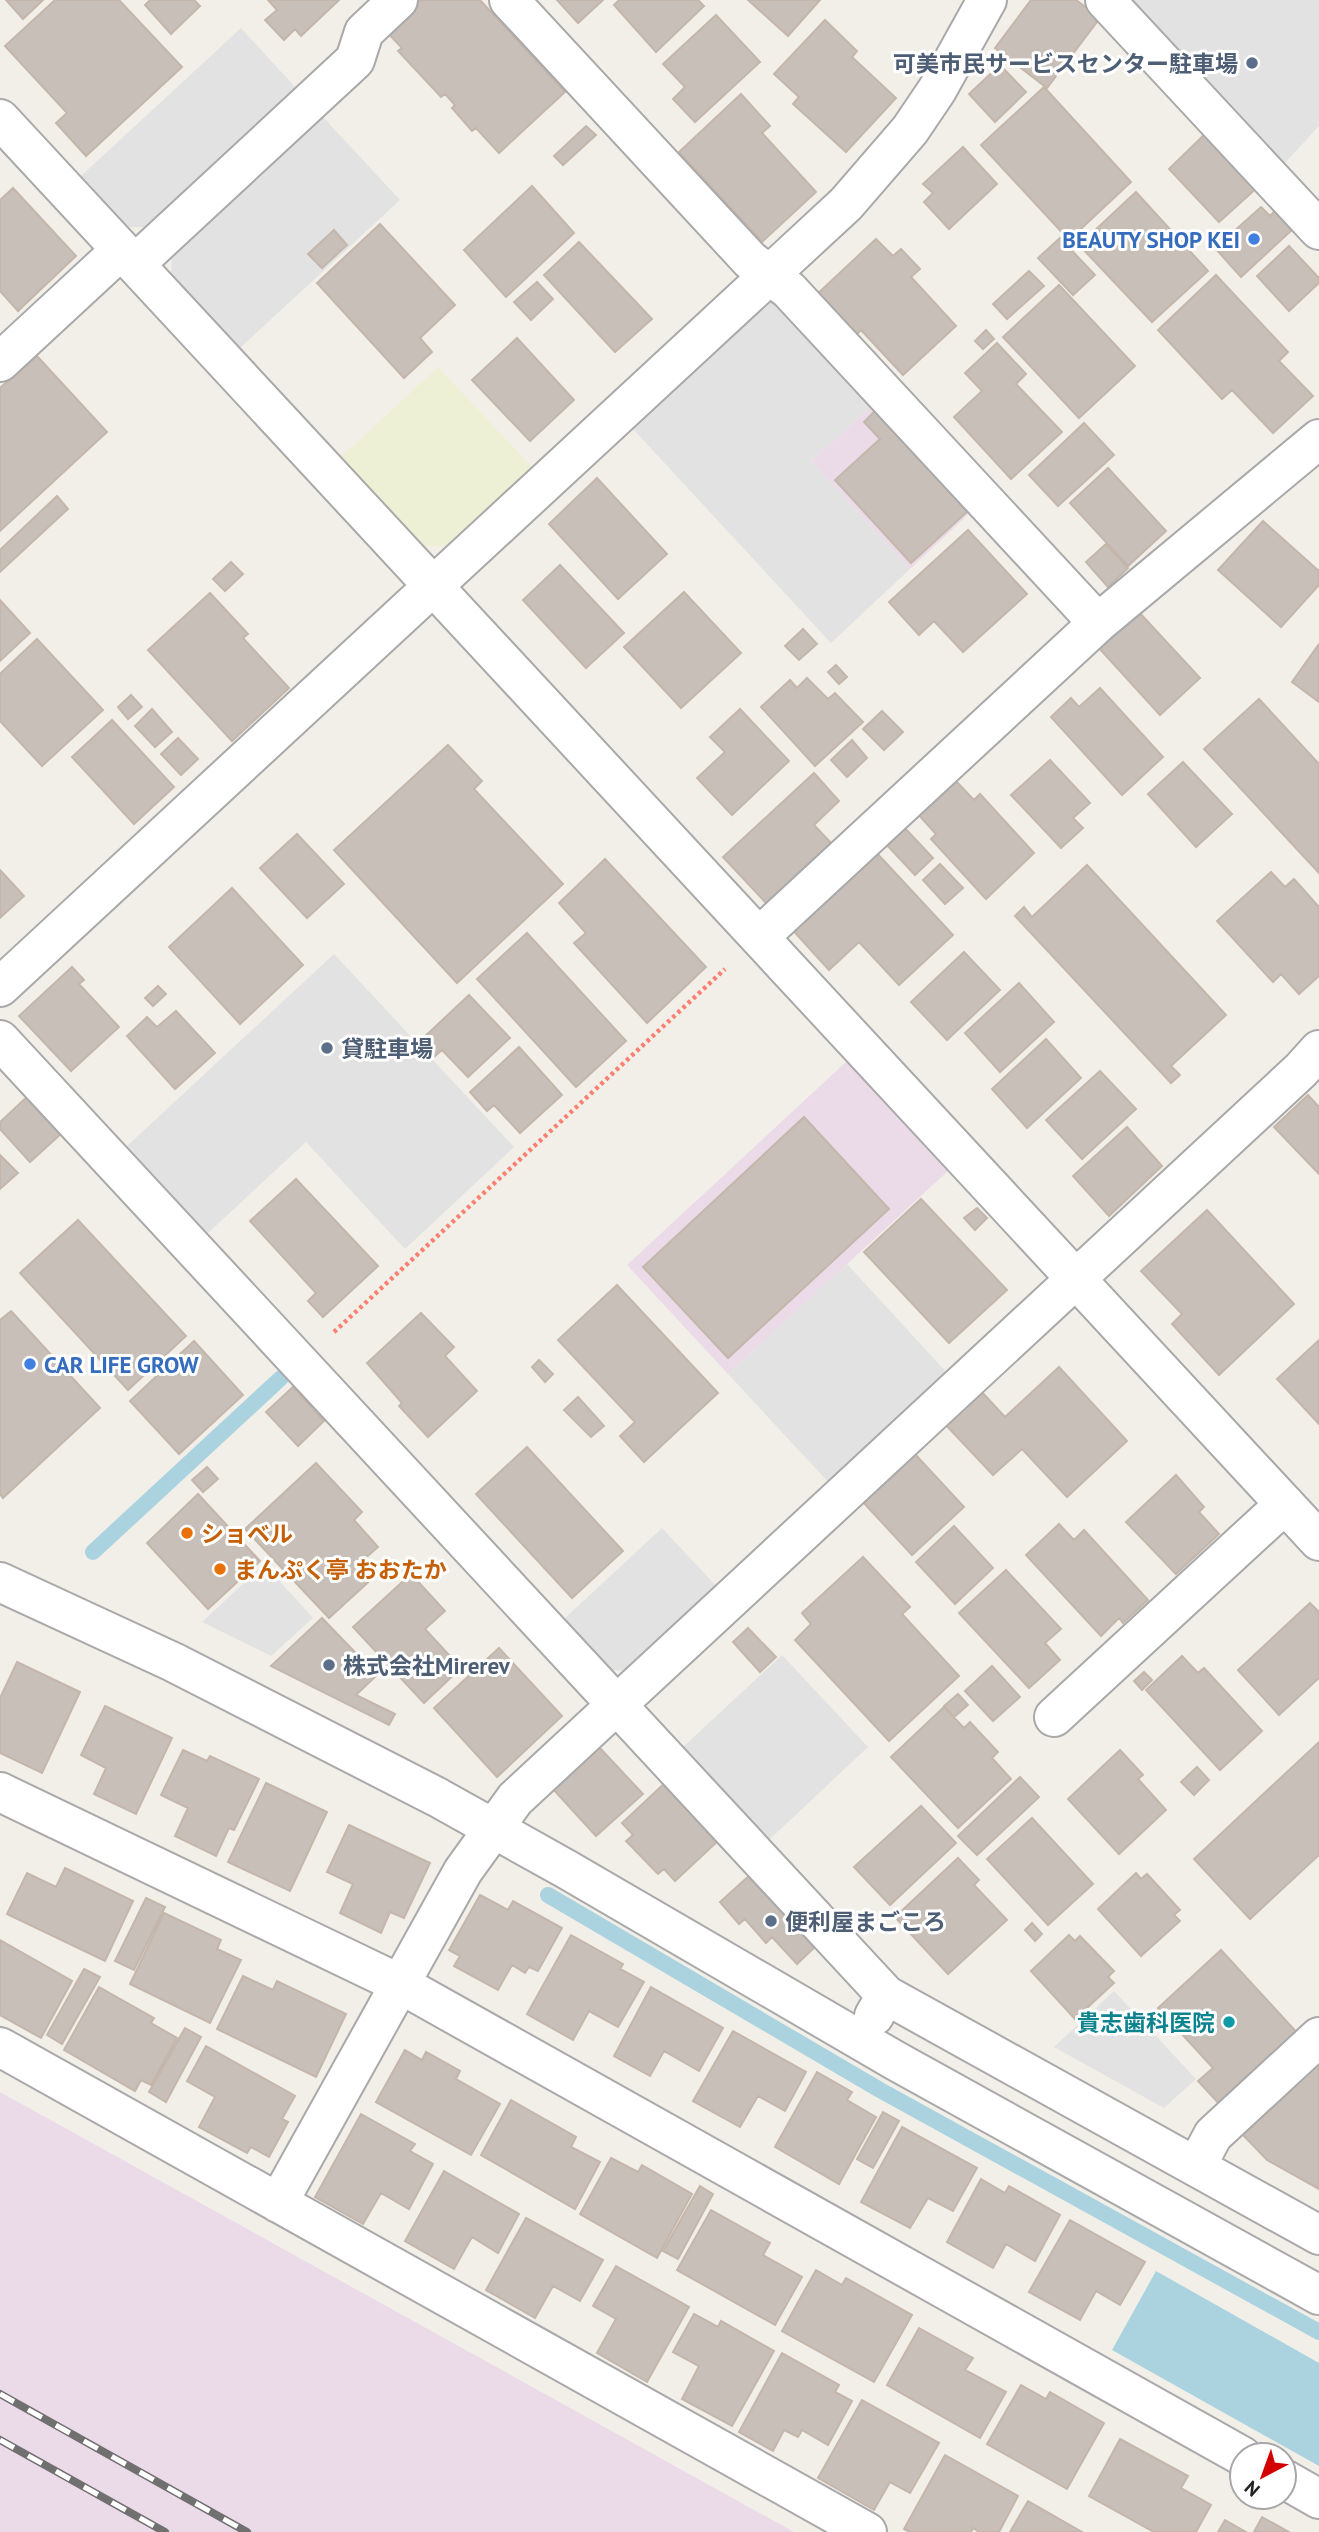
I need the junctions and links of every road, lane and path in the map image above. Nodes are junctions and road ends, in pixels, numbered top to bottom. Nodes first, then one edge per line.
1 (398, 0) edge
2 (509, 0) edge
3 (987, 0) edge
4 (1105, 0) edge
5 (0, 119) edge
6 (1319, 230) edge
7 (128, 257) junction
8 (769, 274) junction
9 (0, 362) edge
10 (1319, 439) edge
11 (433, 586) junction
12 (1098, 623) junction
13 (759, 937) junction
14 (0, 987) edge
15 (0, 1041) edge
16 (1319, 1051) edge
17 (1077, 1279) junction
18 (299, 1363) junction
19 (1285, 1504) junction
20 (1319, 1541) edge
21 (0, 1582) edge
22 (617, 1705) junction
23 (1054, 1717) dead end
24 (0, 1792) edge
25 (494, 1828) junction
26 (400, 1984) junction
27 (886, 1995) junction
28 (1319, 2037) edge
29 (860, 2039) junction
30 (0, 2047) edge
31 (1196, 2167) junction
32 (278, 2203) junction
33 (1319, 2235) edge
34 (1319, 2295) edge
35 (1228, 2448) edge
36 (1298, 2487) edge
37 (1319, 2499) edge
38 (867, 2532) edge

1 - 7 street
2 - 8 street
3 - 8 street
4 - 6 street
5 - 7 street
7 - 9 street
7 - 11 street
8 - 11 street
8 - 12 street
10 - 12 street
11 - 13 street
11 - 14 street
12 - 13 street
13 - 17 street
13 - 18 path
15 - 18 street
16 - 17 street
17 - 19 street
17 - 22 street
18 - 22 street
19 - 20 street
19 - 23 street
21 - 25 street
22 - 25 street
22 - 27 street
24 - 26 street
25 - 26 street
25 - 29 street
26 - 32 street
26 - 35 street
27 - 29 street
27 - 31 street
28 - 31 street
29 - 34 street
30 - 32 street
31 - 33 street
32 - 38 street
36 - 37 street

